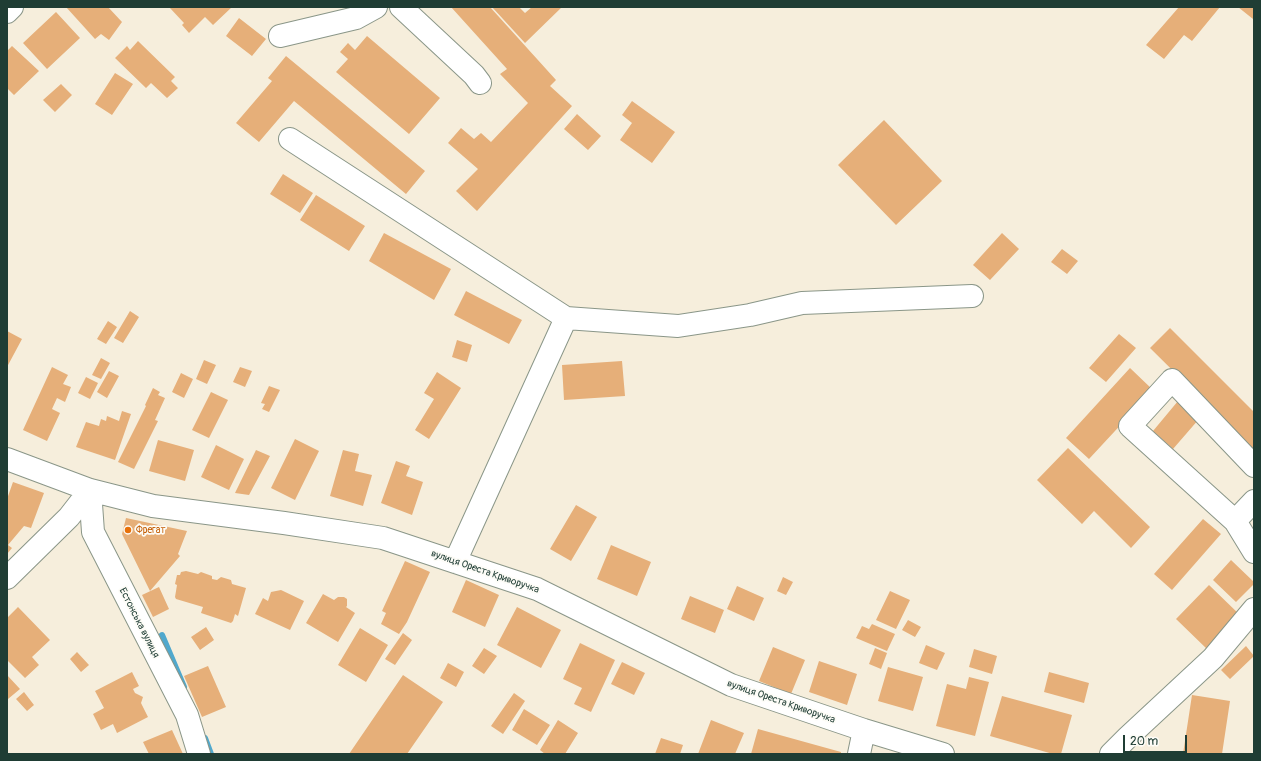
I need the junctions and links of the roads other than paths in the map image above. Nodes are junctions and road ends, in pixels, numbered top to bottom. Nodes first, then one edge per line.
1 (12, 7) edge
2 (376, 7) edge
3 (402, 7) edge
4 (7, 12) edge
5 (280, 36) dead end
6 (480, 83) dead end
7 (290, 139) dead end
8 (972, 296) dead end
9 (566, 318) junction
10 (7, 459) edge
11 (1254, 466) edge
12 (90, 490) junction
13 (1254, 502) edge
14 (1235, 521) junction
15 (1254, 552) edge
16 (456, 562) junction
17 (7, 578) edge
18 (1254, 609) edge
19 (864, 730) junction
20 (199, 754) edge
21 (858, 754) edge
22 (943, 754) edge
23 (1111, 754) edge

1 - 4 street
2 - 5 street
3 - 6 street
7 - 9 street
8 - 9 street
9 - 16 street
10 - 12 street, вулиця Ореста Криворучка
11 - 14 street
12 - 16 street, вулиця Ореста Криворучка
12 - 17 street
12 - 20 street, Естонська вулиця
13 - 14 street
14 - 15 street
16 - 19 street, вулиця Ореста Криворучка
18 - 23 street
19 - 21 street
19 - 22 street, вулиця Ореста Криворучка

